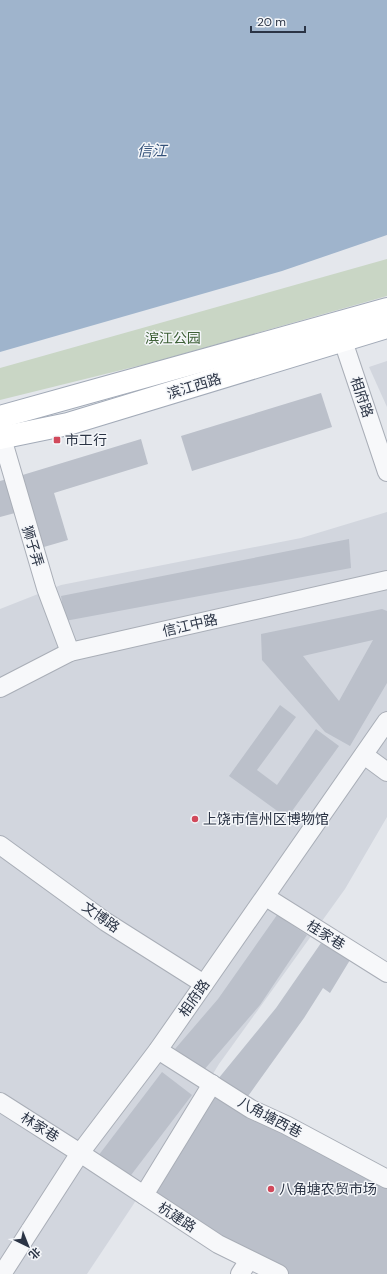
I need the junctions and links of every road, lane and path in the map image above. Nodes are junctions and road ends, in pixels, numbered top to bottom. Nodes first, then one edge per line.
1 (387, 309) edge
2 (387, 327) edge
3 (340, 332) junction
4 (1, 431) edge
5 (387, 472) edge
6 (387, 580) edge
7 (70, 652) junction
8 (0, 688) edge
9 (387, 721) edge
10 (364, 755) junction
11 (387, 772) edge
12 (0, 844) edge
13 (266, 897) junction
14 (387, 973) edge
15 (204, 984) junction
16 (158, 1050) junction
17 (212, 1084) junction
18 (0, 1102) edge
19 (80, 1153) junction
20 (387, 1179) edge
21 (144, 1195) junction
22 (245, 1267) edge
23 (2, 1274) edge
24 (279, 1274) edge

1 - 3 main road, 滨江西路
2 - 3 main road, 滨江西路
3 - 4 main road, 滨江西路
3 - 5 street, 相府路
4 - 7 street, 狮子弄
6 - 7 street, 信江中路
7 - 8 street, 信江中路
9 - 10 street, 相府路
10 - 11 street
10 - 13 street, 相府路
12 - 15 street, 文博路
13 - 14 street, 桂家巷
13 - 15 street, 相府路
15 - 16 street, 相府路
16 - 17 street, 八角塘西巷
16 - 19 street, 相府路
17 - 20 street, 八角塘西巷
17 - 21 street
18 - 19 street, 林家巷
19 - 21 street, 杭建路
19 - 23 street, 相府路
21 - 22 street, 杭建路
22 - 24 street, 杭建路

